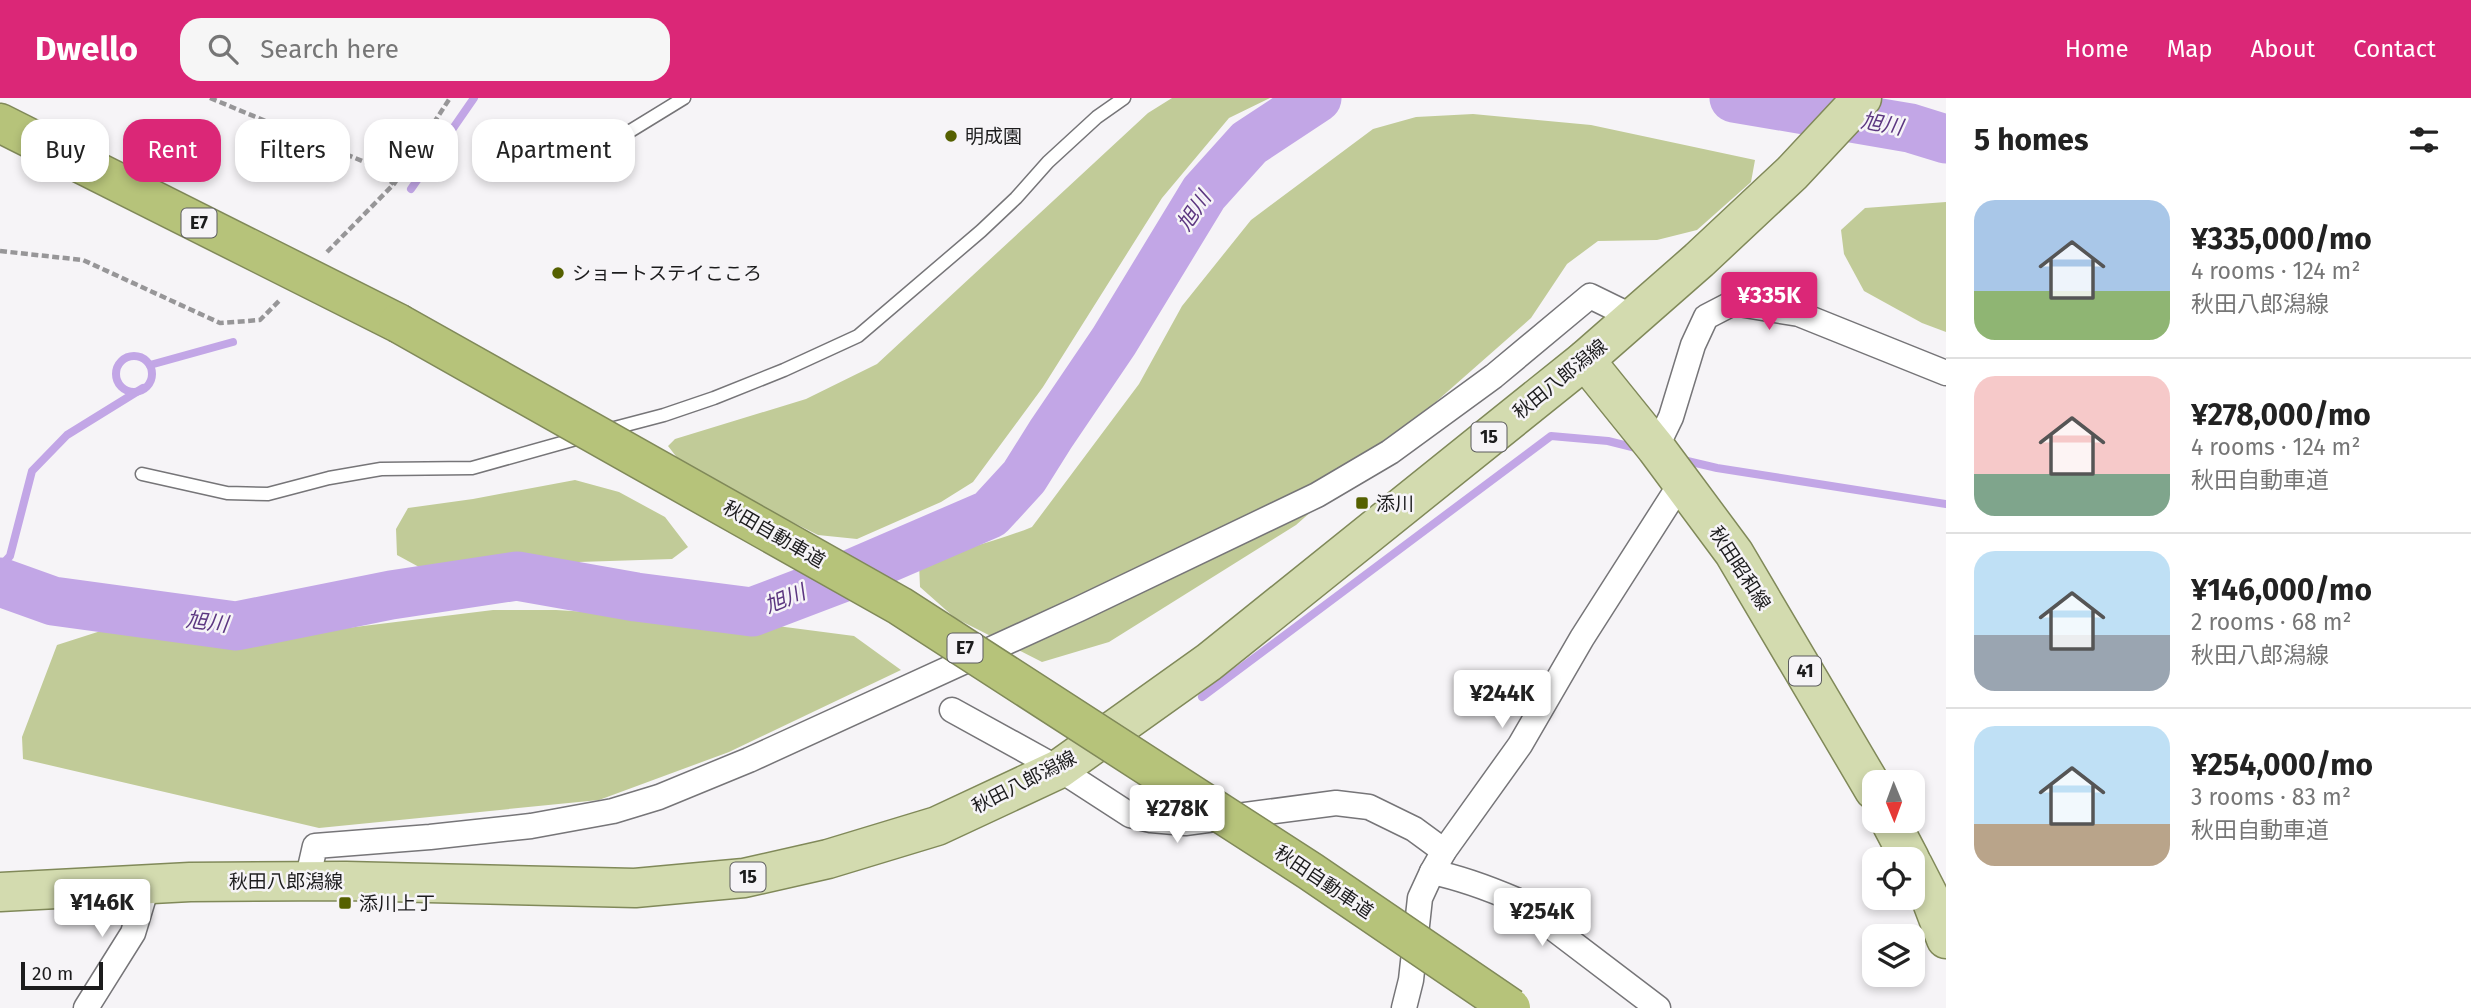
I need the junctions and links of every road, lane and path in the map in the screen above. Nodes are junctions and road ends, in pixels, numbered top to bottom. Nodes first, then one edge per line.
1 (210, 98) edge
2 (684, 98) edge
3 (1862, 98) edge
4 (1121, 99) edge
5 (0, 123) edge
6 (635, 128) edge
7 (394, 184) dead end
8 (1633, 317) junction
9 (1585, 360) junction
10 (1946, 373) edge
11 (1656, 448) junction
12 (142, 474) dead end
13 (1681, 483) junction
14 (952, 710) dead end
15 (1059, 768) junction
16 (1862, 770) edge
17 (1444, 851) junction
18 (1432, 872) junction
19 (307, 881) junction
20 (148, 883) junction
21 (1925, 888) edge
22 (0, 892) edge
23 (1946, 939) edge
24 (86, 1008) edge
25 (1404, 1008) edge
26 (1511, 1008) edge
27 (1658, 1008) edge

1 - 7 path
2 - 6 lane
3 - 8 main road, 秋田八郎潟線 / 15
4 - 12 lane
5 - 26 highway, 秋田自動車道 / E7, bridge
8 - 9 main road, 秋田八郎潟線 / 15
8 - 19 street
9 - 11 main road, 秋田昭和線 / 41
9 - 15 main road, 秋田八郎潟線 / 15
10 - 11 street
11 - 13 main road, 秋田昭和線 / 41
13 - 16 main road, 秋田昭和線 / 41
13 - 17 street
14 - 15 street
15 - 17 street
15 - 19 main road, 秋田八郎潟線 / 15
17 - 18 street
18 - 25 street
18 - 27 street
19 - 20 main road, 秋田八郎潟線 / 15
20 - 22 main road, 秋田八郎潟線 / 15
20 - 24 street
21 - 23 main road

